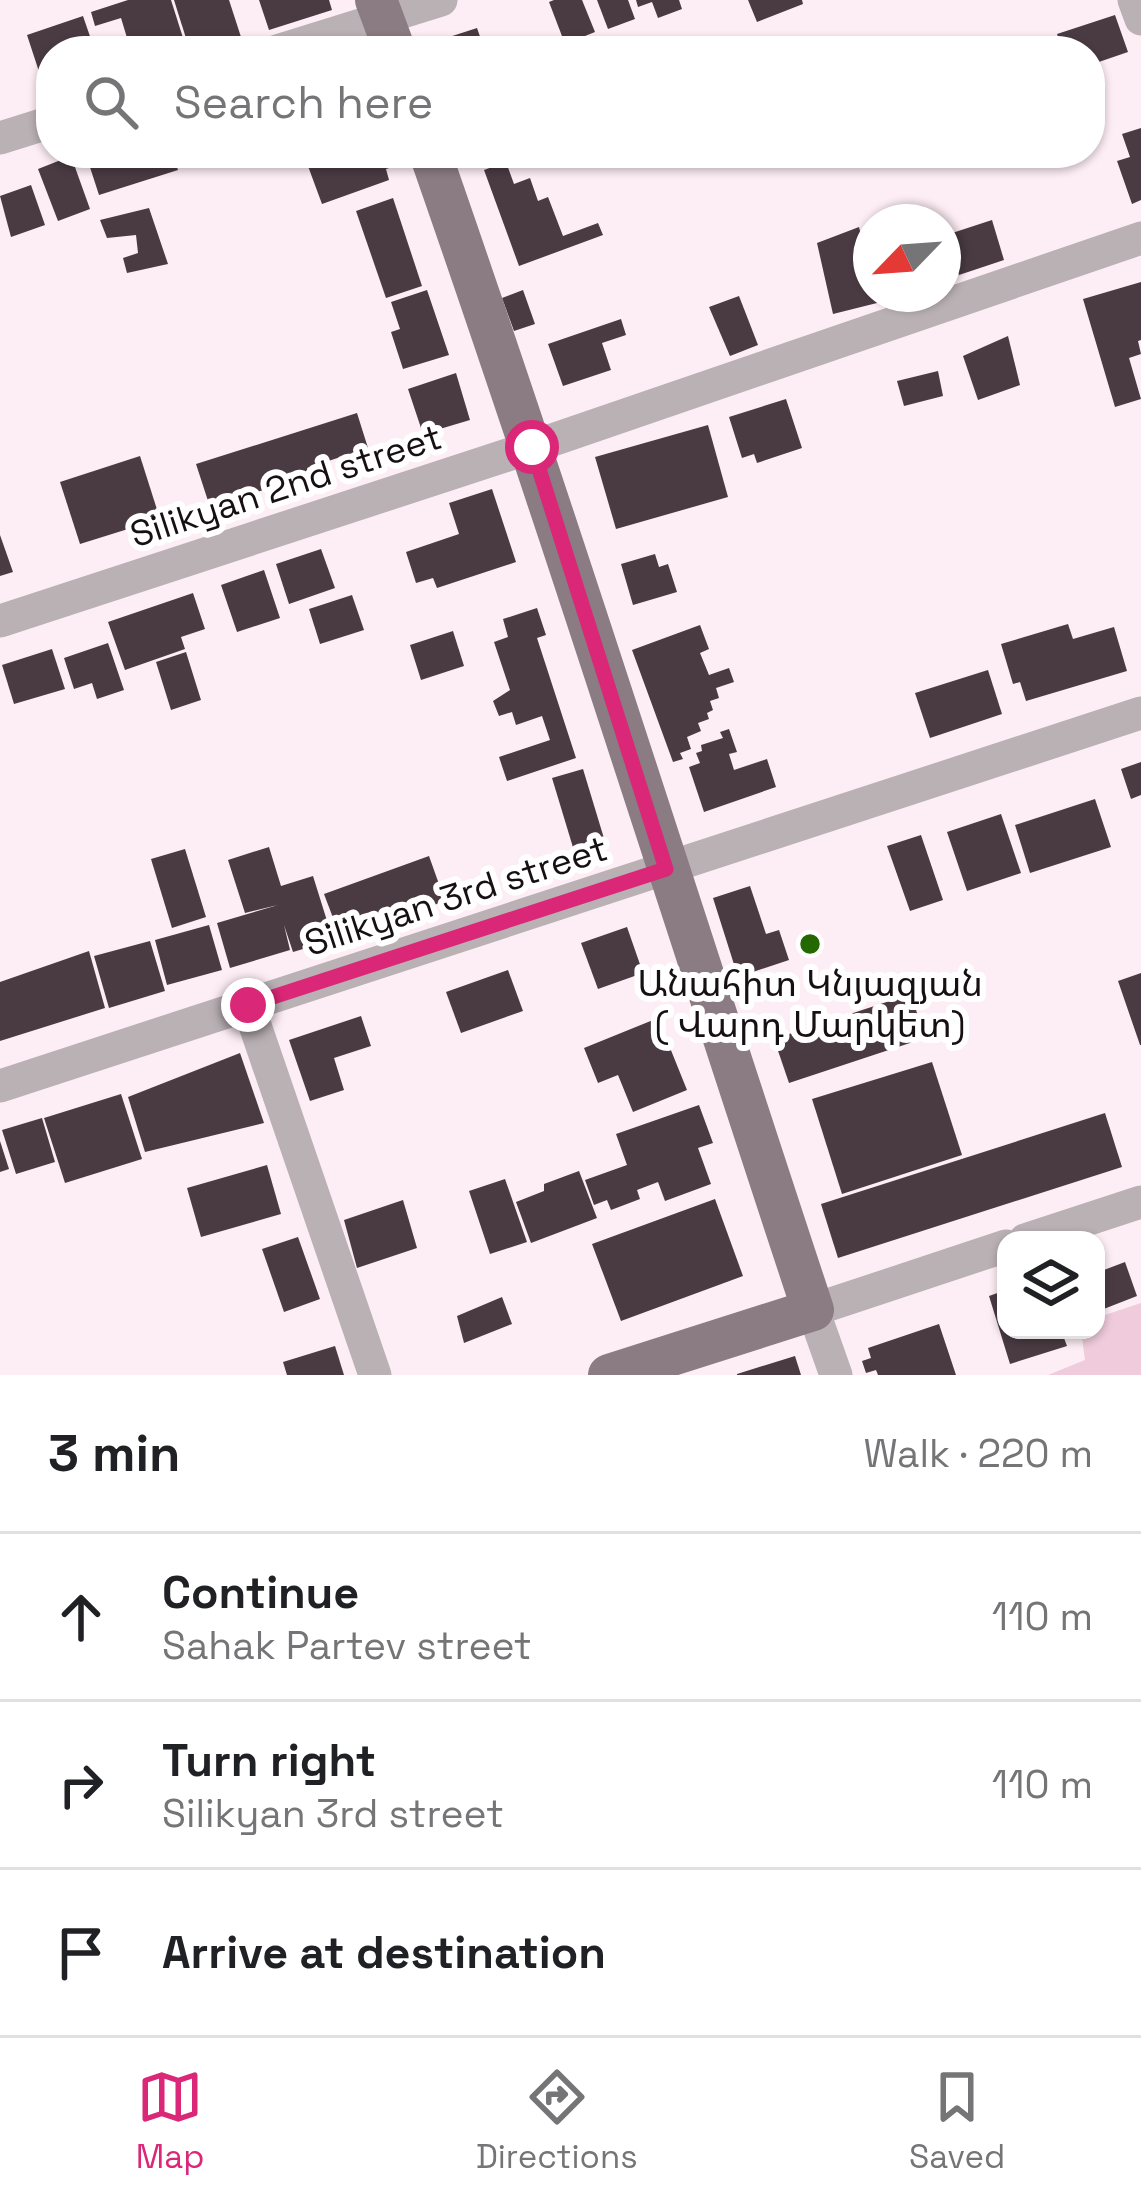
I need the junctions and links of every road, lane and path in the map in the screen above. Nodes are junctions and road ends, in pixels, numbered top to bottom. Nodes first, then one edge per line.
1 (440, 0) edge
2 (1134, 0) edge
3 (1141, 20) edge
4 (385, 23) edge
5 (335, 36) edge
6 (36, 127) edge
7 (0, 138) edge
8 (435, 168) edge
9 (1141, 238) edge
10 (532, 447) junction
11 (0, 621) edge
12 (1141, 713) edge
13 (666, 869) junction
14 (248, 1005) junction
15 (0, 1086) edge
16 (1141, 1202) edge
17 (1052, 1231) edge
18 (997, 1249) edge
19 (813, 1310) junction
20 (375, 1375) edge
21 (609, 1375) edge
22 (836, 1375) edge

1 - 4 street
2 - 3 street
4 - 5 street
6 - 7 street
8 - 10 main road
9 - 10 street, Silikyan 2nd street
10 - 11 street, Silikyan 2nd street
10 - 13 main road
12 - 13 street, Silikyan 3rd street
13 - 14 street, Silikyan 3rd street
13 - 19 main road
14 - 15 street, Silikyan 3rd street
14 - 20 street
16 - 17 street
18 - 19 street
19 - 21 main road
19 - 22 street

